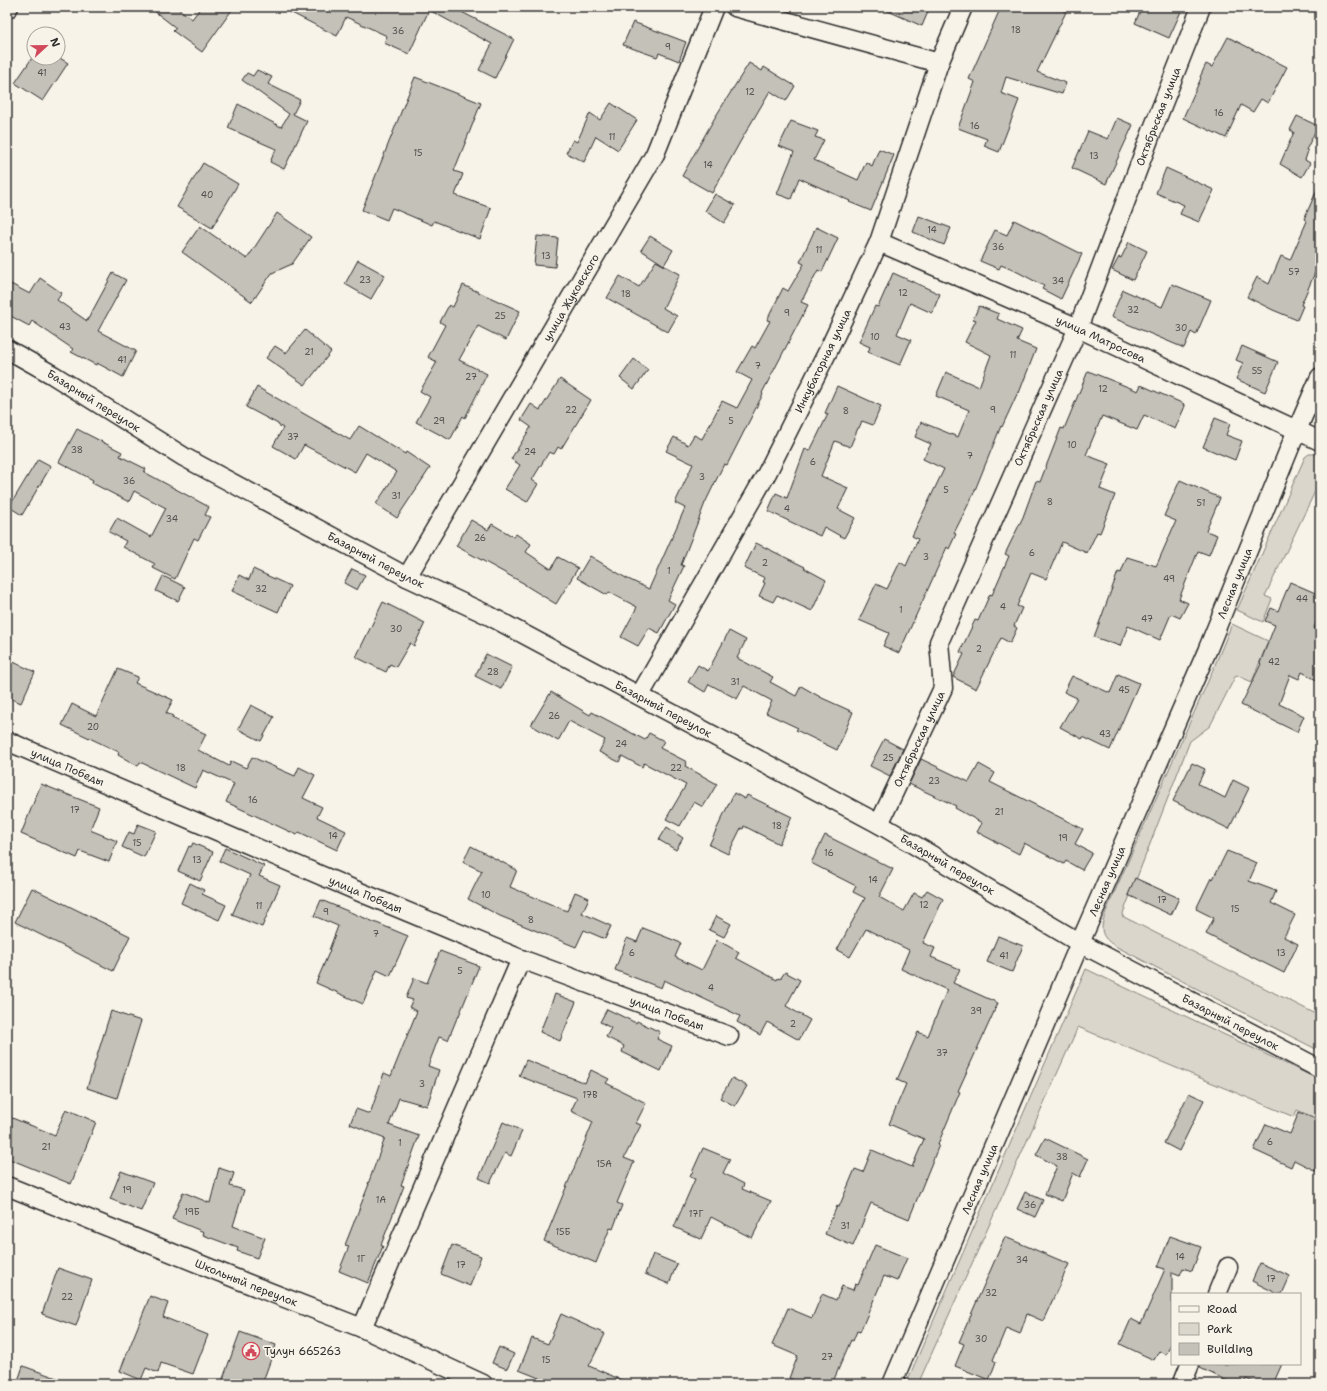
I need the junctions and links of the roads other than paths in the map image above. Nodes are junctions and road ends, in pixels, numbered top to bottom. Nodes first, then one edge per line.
1 (714, 7) edge
2 (735, 7) edge
3 (963, 7) edge
4 (1201, 7) edge
5 (939, 63) junction
6 (879, 242) junction
7 (1078, 328) junction
8 (7, 350) edge
9 (1320, 377) edge
10 (1297, 430) junction
11 (1320, 441) edge
12 (407, 577) junction
13 (640, 695) junction
14 (7, 741) edge
15 (879, 824) junction
16 (1080, 943) junction
17 (521, 959) junction
18 (729, 1036) dead end
19 (1320, 1069) edge
20 (7, 1186) edge
21 (1228, 1267) dead end
22 (1217, 1293) edge
23 (362, 1328) junction
24 (1190, 1365) edge
25 (483, 1384) edge
26 (892, 1384) edge
27 (1182, 1384) edge

1 - 12 street, улица Жуковского
2 - 5 street
3 - 5 street, Инкубаторная улица
4 - 7 street, Октябрьская улица
5 - 6 street, Инкубаторная улица
6 - 7 street, улица Матросова
6 - 13 street, Инкубаторная улица
7 - 10 street, улица Матросова
7 - 15 street, Октябрьская улица
8 - 12 street, Базарный переулок
9 - 10 street, Лесная улица
10 - 11 street, улица Матросова
10 - 16 street, Лесная улица
12 - 13 street, Базарный переулок
13 - 15 street, Базарный переулок
14 - 17 street, улица Победы
15 - 16 street, Базарный переулок
16 - 19 street, Базарный переулок
16 - 26 street, Лесная улица
17 - 18 street, улица Победы
17 - 23 street
20 - 23 street, Школьный переулок
21 - 22 street
23 - 25 street, Школьный переулок
24 - 27 street

